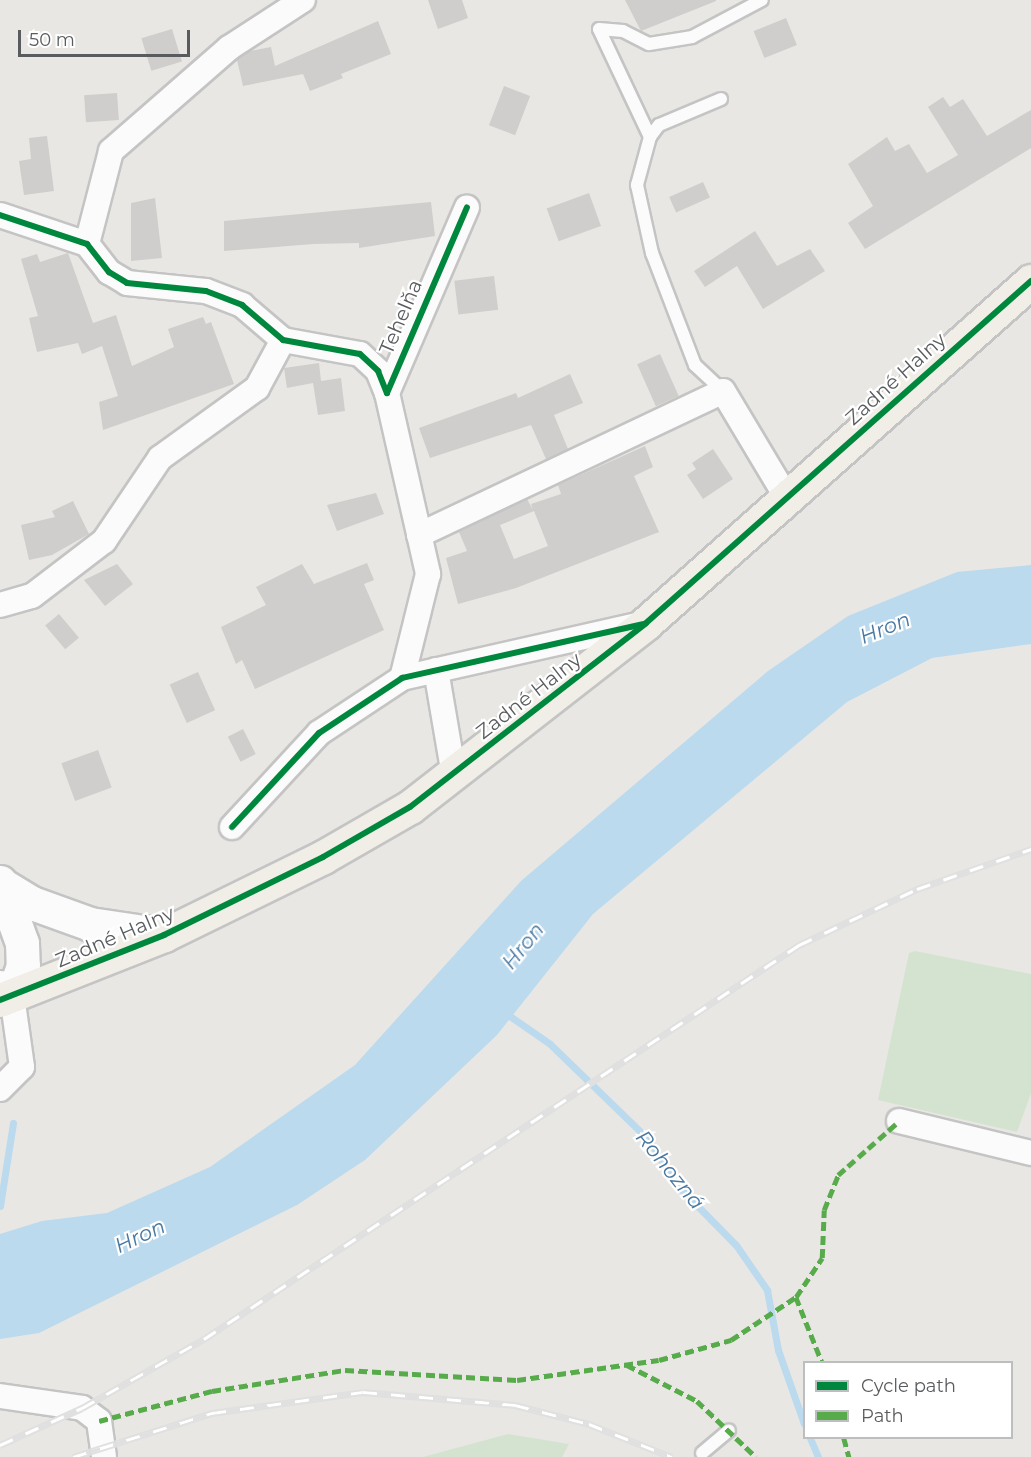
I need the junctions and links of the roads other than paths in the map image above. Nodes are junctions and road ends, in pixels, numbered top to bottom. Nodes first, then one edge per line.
1 (303, 0) edge
2 (762, 0) edge
3 (721, 99) dead end
4 (650, 136) junction
5 (467, 207) dead end
6 (0, 215) edge
7 (87, 244) junction
8 (1031, 280) edge
9 (283, 340) junction
10 (723, 391) junction
11 (387, 393) junction
12 (788, 498) junction
13 (419, 535) junction
14 (0, 605) edge
15 (646, 623) junction
16 (436, 670) junction
17 (402, 678) junction
18 (454, 775) junction
19 (232, 827) dead end
20 (1, 884) edge
21 (164, 935) junction
22 (4, 994) edge
23 (0, 1089) edge
24 (899, 1120) dead end
25 (1031, 1153) edge
26 (0, 1396) edge
27 (729, 1431) dead end
28 (702, 1453) dead end
29 (104, 1457) edge

1 - 7 street
2 - 4 lane
3 - 4 lane
4 - 10 lane
5 - 11 street, Tehelňa
6 - 7 street
7 - 9 street
8 - 12 main road, Zadné Halny
9 - 11 street, Tehelňa
9 - 14 street
10 - 12 street
10 - 13 street
11 - 13 street, Tehelňa
12 - 15 main road, Zadné Halny
13 - 17 street, Tehelňa
15 - 16 street
15 - 18 main road, Zadné Halny
16 - 17 street
16 - 18 street
17 - 19 street
18 - 21 main road, Zadné Halny
20 - 21 street
20 - 22 street
21 - 22 main road, Zadné Halny
22 - 23 street
24 - 25 street
26 - 29 street
27 - 28 lane

